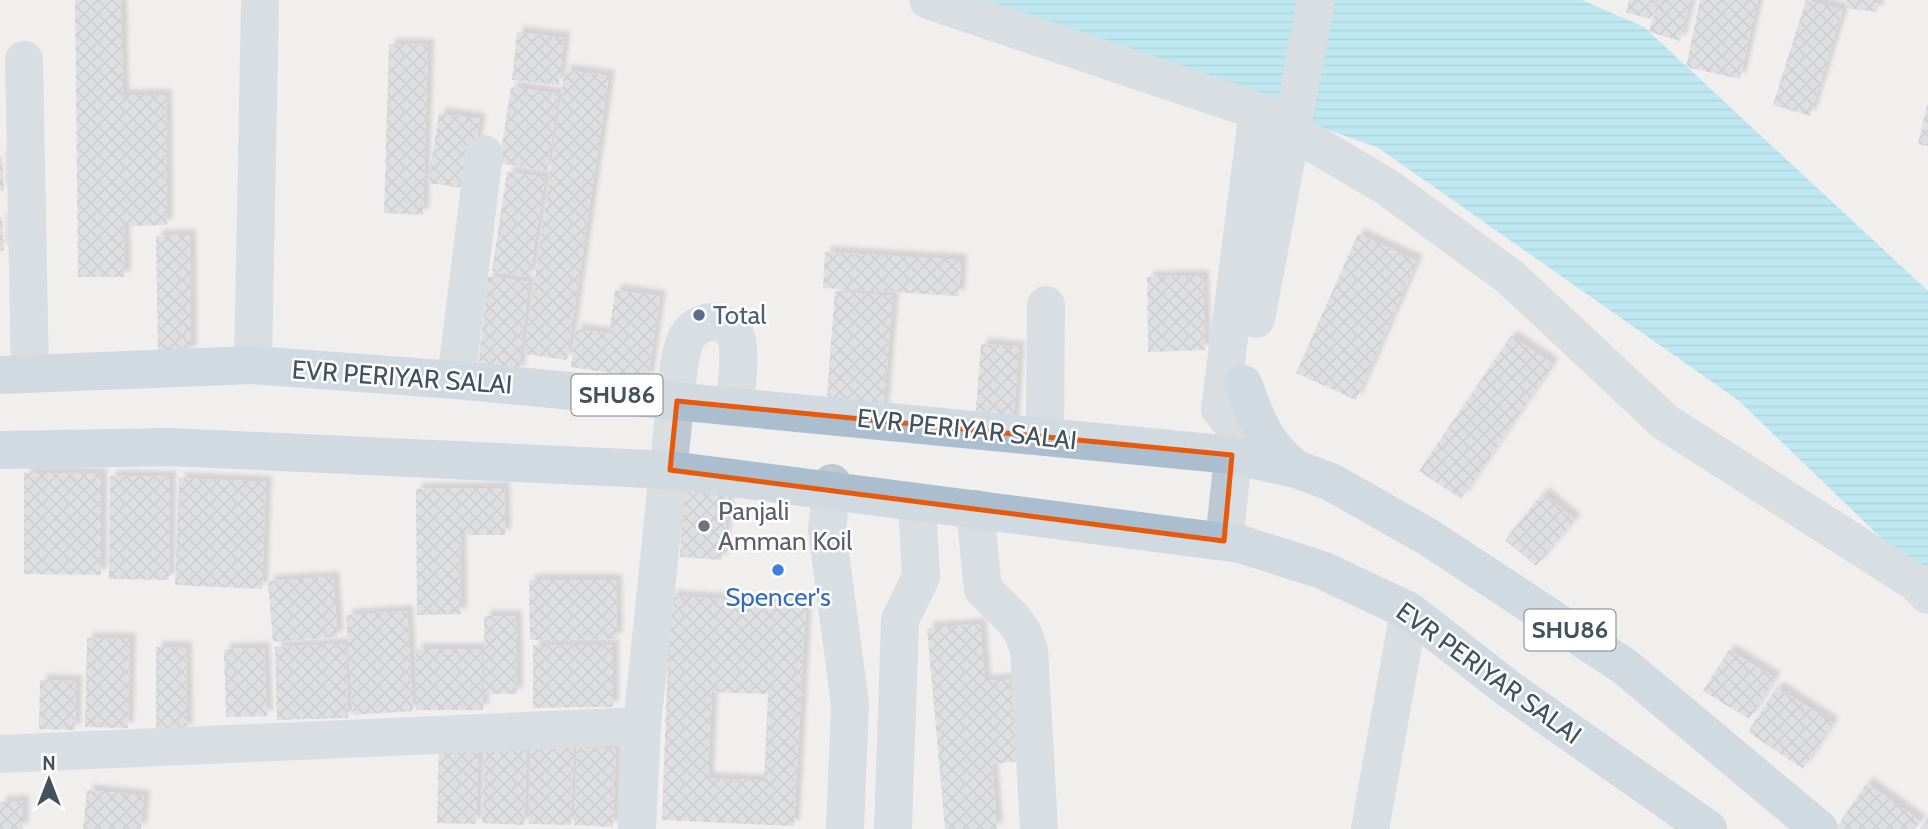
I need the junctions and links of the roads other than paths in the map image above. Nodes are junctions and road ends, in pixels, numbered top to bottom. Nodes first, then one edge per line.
1 (260, 0) edge
2 (928, 0) edge
3 (1315, 0) edge
4 (24, 60) dead end
5 (1258, 111) junction
6 (484, 154) dead end
7 (1046, 304) dead end
8 (253, 365) junction
9 (15, 374) edge
10 (456, 380) junction
11 (1243, 384) junction
12 (677, 401) junction
13 (735, 407) junction
14 (1045, 437) junction
15 (1234, 441) junction
16 (0, 450) edge
17 (1296, 469) junction
18 (670, 470) junction
19 (831, 487) junction
20 (917, 502) junction
21 (975, 509) junction
22 (1224, 541) junction
23 (1928, 594) edge
24 (1409, 611) junction
25 (642, 726) junction
26 (0, 754) edge
27 (637, 829) edge
28 (845, 829) edge
29 (893, 829) edge
30 (1039, 829) edge
31 (1370, 829) edge
32 (1708, 829) edge
33 (1819, 829) edge

1 - 8 street
2 - 5 street
3 - 11 street, bridge
4 - 9 street
5 - 15 street
5 - 23 street
6 - 10 street
7 - 14 street
8 - 9 main road, EVR PERIYAR SALAI / SHU86
8 - 10 main road, EVR PERIYAR SALAI / SHU86
10 - 12 main road, EVR PERIYAR SALAI / SHU86
11 - 15 street
11 - 17 main road
12 - 13 main road, EVR PERIYAR SALAI / SHU86
12 - 13 street
12 - 18 street
13 - 14 main road, EVR PERIYAR SALAI / SHU86
14 - 15 main road, EVR PERIYAR SALAI / SHU86
15 - 17 main road, EVR PERIYAR SALAI / SHU86
15 - 22 street
16 - 18 main road, EVR PERIYAR SALAI
17 - 33 main road, EVR PERIYAR SALAI / SHU86
18 - 19 main road, EVR PERIYAR SALAI
18 - 25 street
19 - 20 main road, EVR PERIYAR SALAI
19 - 28 street
20 - 21 main road, EVR PERIYAR SALAI
20 - 29 street
21 - 22 main road, EVR PERIYAR SALAI
21 - 30 street
22 - 24 main road, EVR PERIYAR SALAI
24 - 31 street
24 - 32 main road, EVR PERIYAR SALAI
25 - 26 street
25 - 27 street

